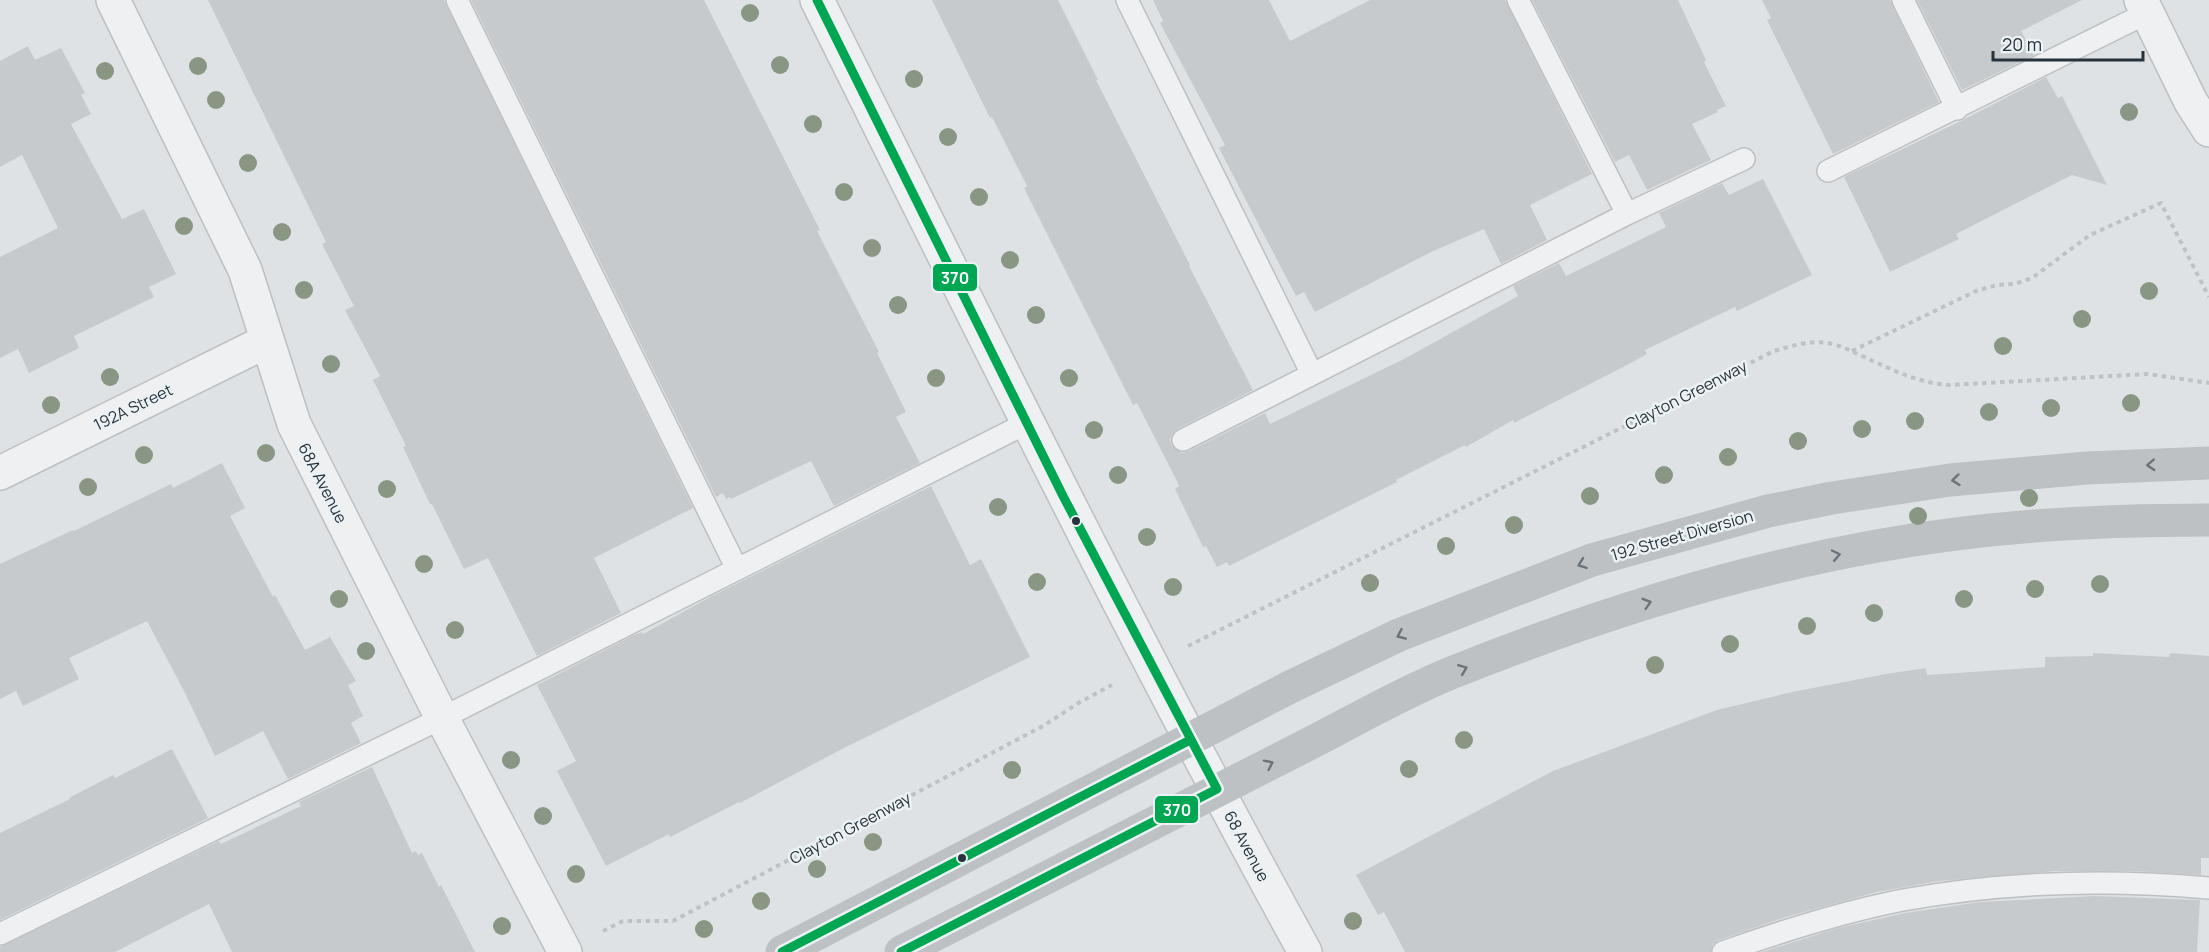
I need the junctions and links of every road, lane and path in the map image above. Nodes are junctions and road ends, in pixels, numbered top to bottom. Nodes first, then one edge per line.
1 (113, 0) edge
2 (457, 0) edge
3 (817, 0) edge
4 (1127, 0) edge
5 (1518, 0) edge
6 (1903, 0) edge
7 (2144, 7) edge
8 (1957, 109) junction
9 (2209, 130) edge
10 (1744, 159) dead end
11 (1828, 171) dead end
12 (1627, 214) junction
13 (2209, 297) edge
14 (267, 341) junction
15 (1852, 351) junction
16 (1312, 374) junction
17 (2209, 382) edge
18 (1027, 423) junction
19 (1183, 440) dead end
20 (2209, 463) edge
21 (0, 473) edge
22 (2209, 520) edge
23 (737, 568) junction
24 (1201, 640) dead end
25 (1095, 694) dead end
26 (442, 718) junction
27 (1190, 740) junction
28 (1217, 789) junction
29 (2209, 888) edge
30 (0, 934) edge
31 (597, 934) dead end
32 (565, 952) edge
33 (782, 952) edge
34 (901, 952) edge
35 (1305, 952) edge
36 (1723, 952) edge

1 - 14 street, 68A Avenue
2 - 23 lane
3 - 18 street, 68 Avenue
4 - 16 lane
5 - 12 lane
6 - 8 lane
7 - 8 lane
7 - 9 street
8 - 11 lane
10 - 12 lane
12 - 16 lane
13 - 15 path
14 - 21 street, 192A Street
14 - 26 street, 68A Avenue
15 - 17 path, Clayton Greenway
15 - 24 path, Clayton Greenway
16 - 19 lane
18 - 23 lane
18 - 27 street, 68 Avenue
20 -> 27 main road, 192 Street Diversion
28 -> 22 main road
23 - 26 lane
25 - 31 path, Clayton Greenway
26 - 30 lane
26 - 32 street, 68A Avenue
27 - 28 street, 68 Avenue
27 - 33 main road, 192 Street Diversion
28 - 34 main road
28 - 35 street, 68 Avenue
29 - 36 lane

